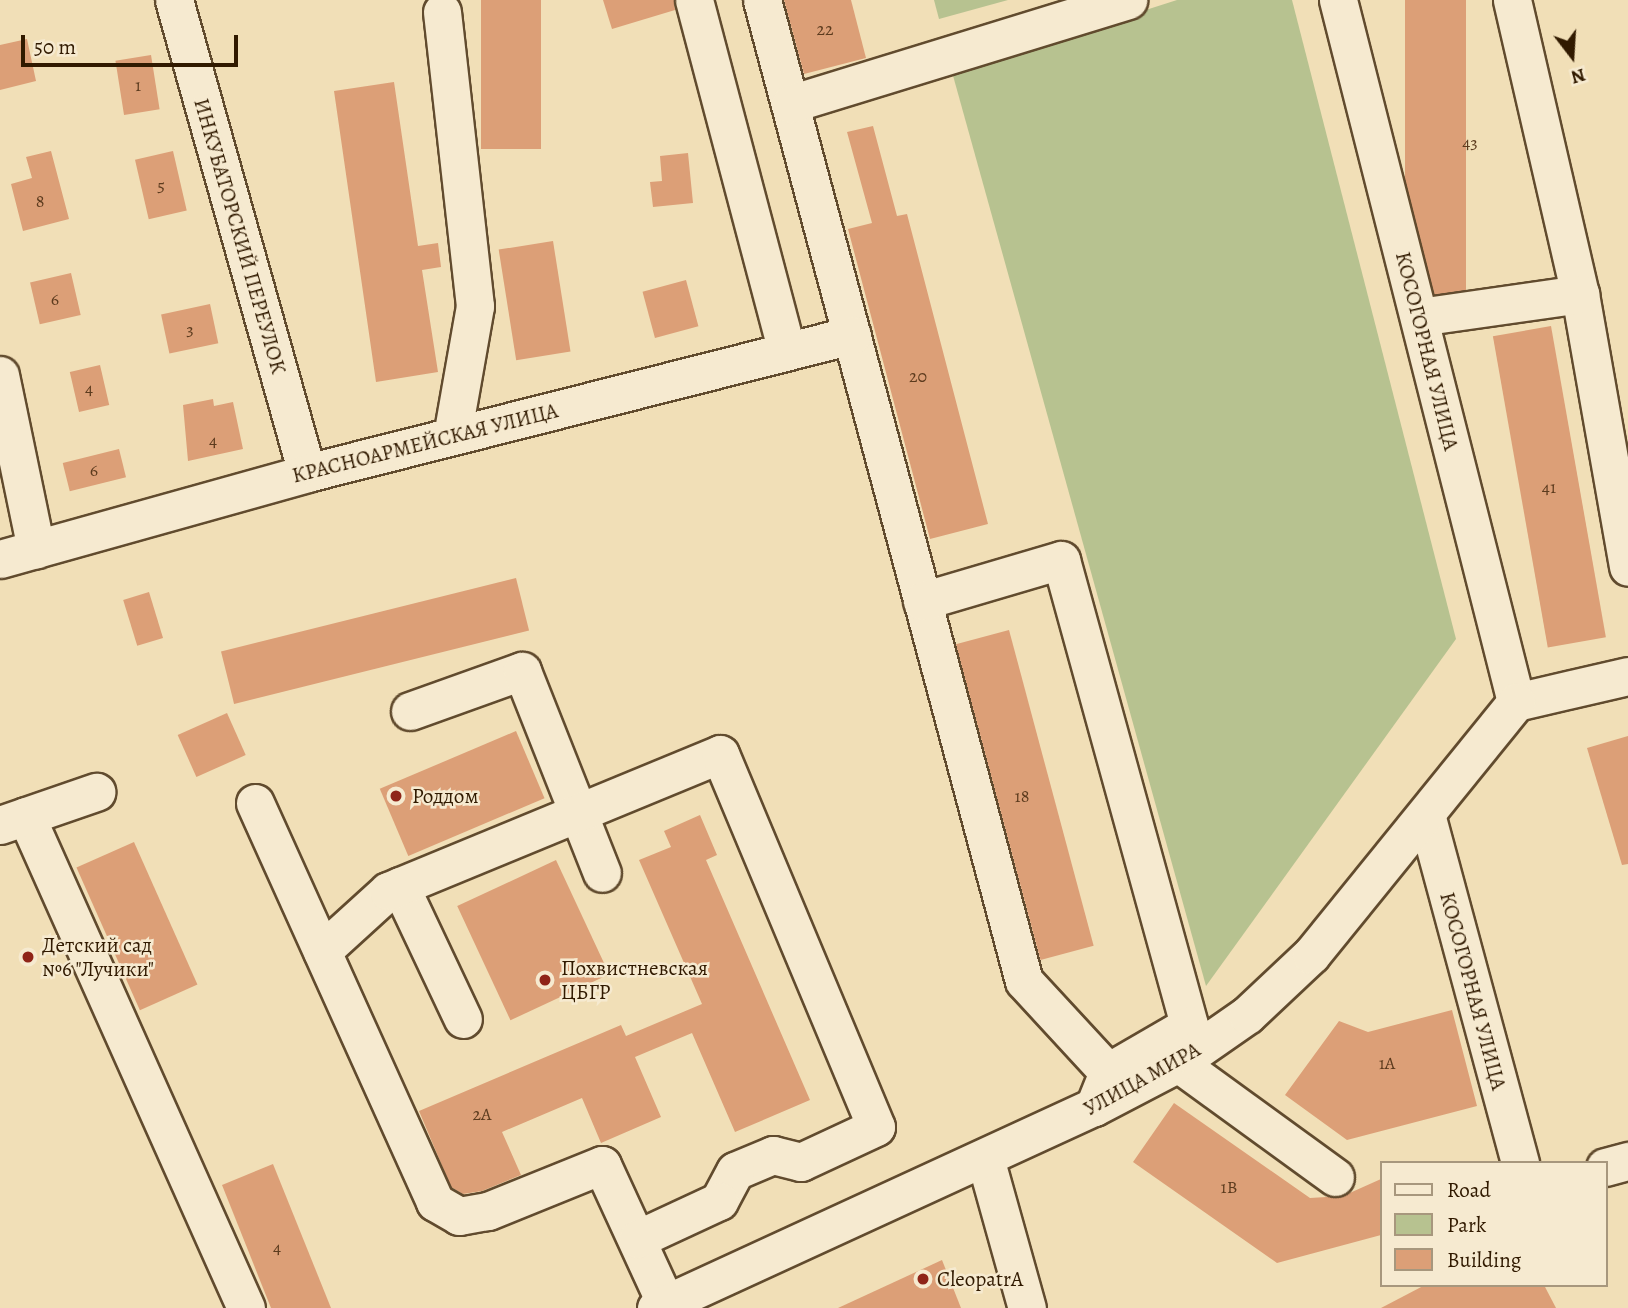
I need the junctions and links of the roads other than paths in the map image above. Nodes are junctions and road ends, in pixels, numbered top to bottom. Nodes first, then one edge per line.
1 (174, 0) edge
2 (694, 0) edge
3 (762, 0) edge
4 (1128, 0) edge
5 (1338, 0) edge
6 (1511, 0) edge
7 (442, 12) dead end
8 (790, 104) junction
9 (1580, 294) junction
10 (1419, 317) junction
11 (852, 335) junction
12 (787, 351) junction
13 (0, 375) edge
14 (453, 436) junction
15 (307, 473) junction
16 (36, 549) junction
17 (0, 559) edge
18 (1628, 567) edge
19 (922, 601) junction
20 (1628, 676) edge
21 (1516, 702) junction
22 (410, 711) dead end
23 (96, 792) dead end
24 (255, 803) dead end
25 (577, 811) junction
26 (1427, 818) junction
27 (13, 821) edge
28 (602, 873) dead end
29 (400, 886) junction
30 (322, 951) junction
31 (463, 1019) dead end
32 (1178, 1063) junction
33 (1108, 1072) junction
34 (1094, 1107) junction
35 (985, 1158) junction
36 (1519, 1161) edge
37 (1628, 1161) edge
38 (1607, 1166) edge
39 (1335, 1177) dead end
40 (637, 1239) junction
41 (661, 1306) edge
42 (246, 1308) edge
43 (1027, 1308) edge

1 - 15 street, ИНКУБАТОРСКИЙ ПЕРЕУЛОК
2 - 12 street
3 - 8 street
4 - 8 street
5 - 10 street, КОСОГОРНАЯ УЛИЦА
6 - 9 street
7 - 14 street
8 - 11 street
9 - 10 street
9 - 18 street
10 - 21 street, КОСОГОРНАЯ УЛИЦА
11 - 12 street, КРАСНОАРМЕЙСКАЯ УЛИЦА
11 - 19 street
12 - 14 street, КРАСНОАРМЕЙСКАЯ УЛИЦА
13 - 16 street
14 - 15 street, КРАСНОАРМЕЙСКАЯ УЛИЦА
15 - 16 street, КРАСНОАРМЕЙСКАЯ УЛИЦА
16 - 17 street, КРАСНОАРМЕЙСКАЯ УЛИЦА
19 - 33 street
19 - 33 street
20 - 21 street
21 - 26 street, УЛИЦА МИРА
22 - 25 street
23 - 27 street
24 - 30 street
25 - 28 street
25 - 29 street
25 - 40 street
26 - 32 street, УЛИЦА МИРА
26 - 36 street, КОСОГОРНАЯ УЛИЦА
27 - 42 street
29 - 30 street
29 - 31 street
30 - 40 street
32 - 34 street, УЛИЦА МИРА
32 - 39 street
33 - 34 street
34 - 35 street, УЛИЦА МИРА
35 - 41 street, УЛИЦА МИРА
35 - 43 street
37 - 38 street
40 - 41 street

